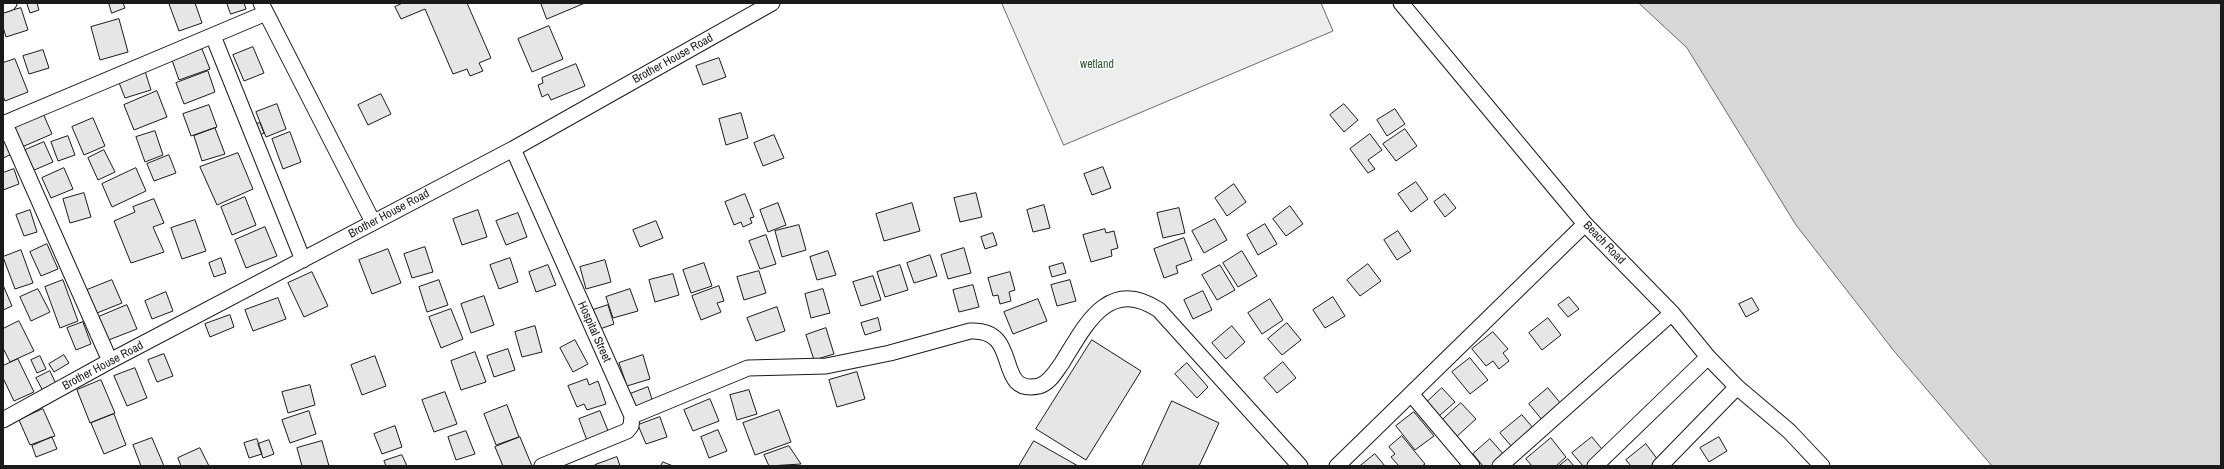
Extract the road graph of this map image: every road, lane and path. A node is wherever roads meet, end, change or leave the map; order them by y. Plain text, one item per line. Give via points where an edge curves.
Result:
1 (9, 3) edge
2 (772, 3) edge
3 (1401, 3) edge
4 (3, 5) edge
5 (263, 8) edge
6 (213, 36) junction
7 (4, 124) edge
8 (512, 149) junction
9 (373, 222) junction
10 (1585, 224) junction
11 (303, 260) junction
12 (1672, 313) junction
13 (1708, 357) junction
14 (110, 361) junction
15 (1736, 387) junction
16 (1412, 395) junction
17 (632, 416) junction
18 (3, 420) edge
19 (542, 466) edge
20 (1300, 466) edge
21 (1337, 466) edge
22 (1472, 466) edge
23 (1500, 466) edge
24 (1595, 466) edge
25 (1660, 466) edge
26 (1822, 466) edge

1 - 4 street
2 - 8 street, Brother House Road
3 - 10 street, Beach Road
5 - 6 street
5 - 9 street
6 - 7 street
6 - 11 street
7 - 14 street
8 - 9 street, Brother House Road
8 - 17 street, Hospital Street
9 - 11 street, Brother House Road
10 - 12 street, Beach Road
10 - 16 street
11 - 14 street, Brother House Road
12 - 13 street, Beach Road
12 - 23 street
13 - 15 street, Beach Road
13 - 24 street
14 - 18 street, Brother House Road
15 - 25 street
15 - 26 street, Beach Road via 1790,431
16 - 21 street
16 - 22 street
17 - 19 street via 632,426 627,431
17 - 20 street via 748,368 826,366 980,330 991,334 1002,346 1011,374 1016,380 1027,386 1040,386 1056,373 1086,324 1099,309 1113,301 1130,298 1148,302 1159,310

